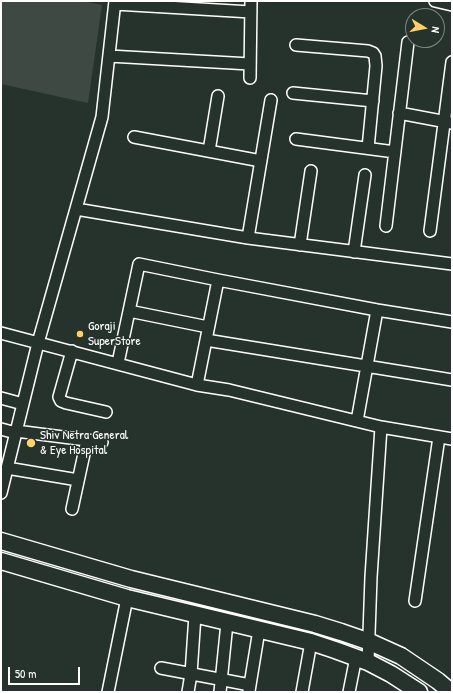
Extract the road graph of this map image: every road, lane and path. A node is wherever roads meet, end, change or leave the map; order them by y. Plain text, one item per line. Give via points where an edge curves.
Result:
1 (435, 1) edge
2 (115, 3) edge
3 (452, 5) edge
4 (251, 7) edge
5 (296, 45) dead end
6 (407, 48) edge
7 (109, 56) junction
8 (452, 62) edge
9 (250, 64) junction
10 (250, 78) dead end
11 (293, 93) dead end
12 (218, 96) dead end
13 (271, 100) dead end
14 (373, 101) junction
15 (400, 113) junction
16 (448, 122) edge
17 (134, 137) dead end
18 (296, 139) dead end
19 (368, 148) junction
20 (209, 151) junction
21 (395, 152) junction
22 (261, 161) junction
23 (311, 171) dead end
24 (365, 175) dead end
25 (76, 209) junction
26 (386, 226) dead end
27 (430, 231) dead end
28 (248, 238) junction
29 (300, 245) junction
30 (354, 252) junction
31 (452, 264) edge
32 (218, 280) junction
33 (377, 310) junction
34 (129, 311) junction
35 (452, 322) edge
36 (208, 327) junction
37 (1, 333) edge
38 (206, 340) junction
39 (38, 343) junction
40 (72, 351) junction
41 (118, 363) junction
42 (367, 366) junction
43 (452, 380) edge
44 (197, 384) junction
45 (1, 398) edge
46 (23, 404) junction
47 (106, 412) dead end
48 (358, 421) junction
49 (381, 427) junction
50 (1, 429) edge
51 (16, 432) junction
52 (439, 437) junction
53 (452, 439) edge
54 (87, 440) junction
55 (102, 442) dead end
56 (7, 468) junction
57 (78, 480) junction
58 (1, 493) edge
59 (72, 509) dead end
60 (1, 541) edge
61 (1, 561) edge
62 (127, 598) junction
63 (415, 600) dead end
64 (195, 615) junction
65 (227, 623) junction
66 (259, 630) junction
67 (311, 642) junction
68 (370, 642) junction
69 (362, 660) junction
70 (161, 668) dead end
71 (191, 674) junction
72 (222, 679) junction
73 (250, 688) edge
74 (411, 690) edge
75 (108, 692) edge
76 (188, 692) edge
77 (220, 692) edge
78 (302, 692) edge
79 (349, 692) edge
80 (451, 692) edge

1 - 3 street
2 - 4 street
2 - 7 street
4 - 9 street
5 - 14 street via 373,53 376,61
6 - 15 street
7 - 9 street
7 - 25 street via 102,117
8 - 16 street
9 - 10 street
11 - 14 street
12 - 20 street
13 - 22 street
14 - 19 street
15 - 16 street
15 - 21 street
16 - 27 street
17 - 20 street
18 - 19 street
19 - 21 street
20 - 22 street
21 - 26 street
22 - 28 street
23 - 29 street
24 - 30 street
25 - 28 street
25 - 39 street
28 - 29 street
29 - 30 street
30 - 31 street
32 - 33 street
32 - 34 street via 139,264
32 - 36 street
33 - 35 street
33 - 42 street
34 - 36 street
34 - 41 street
36 - 38 street
37 - 39 street
38 - 42 street
38 - 44 street
39 - 40 street
39 - 46 street
40 - 41 street
40 - 47 street via 59,397 61,401
41 - 44 street
42 - 43 street
42 - 48 street
44 - 48 street
45 - 46 street
46 - 51 street
48 - 49 street
49 - 52 street
49 - 68 street via 371,577
50 - 51 street
51 - 54 street
51 - 56 street
52 - 53 street
52 - 63 street
54 - 55 street
54 - 57 street
56 - 57 street
56 - 58 street
57 - 59 street
60 - 68 main road via 131,579 315,624
61 - 62 main road
62 - 64 main road
62 - 75 street
64 - 65 main road
64 - 71 street
65 - 66 main road
65 - 72 street
66 - 67 main road
66 - 73 street
67 - 69 main road
67 - 78 street
68 - 69 street
68 - 80 main road via 414,664
69 - 74 main road
69 - 79 street
70 - 71 street
71 - 72 street
71 - 76 street
72 - 73 street
72 - 77 street

